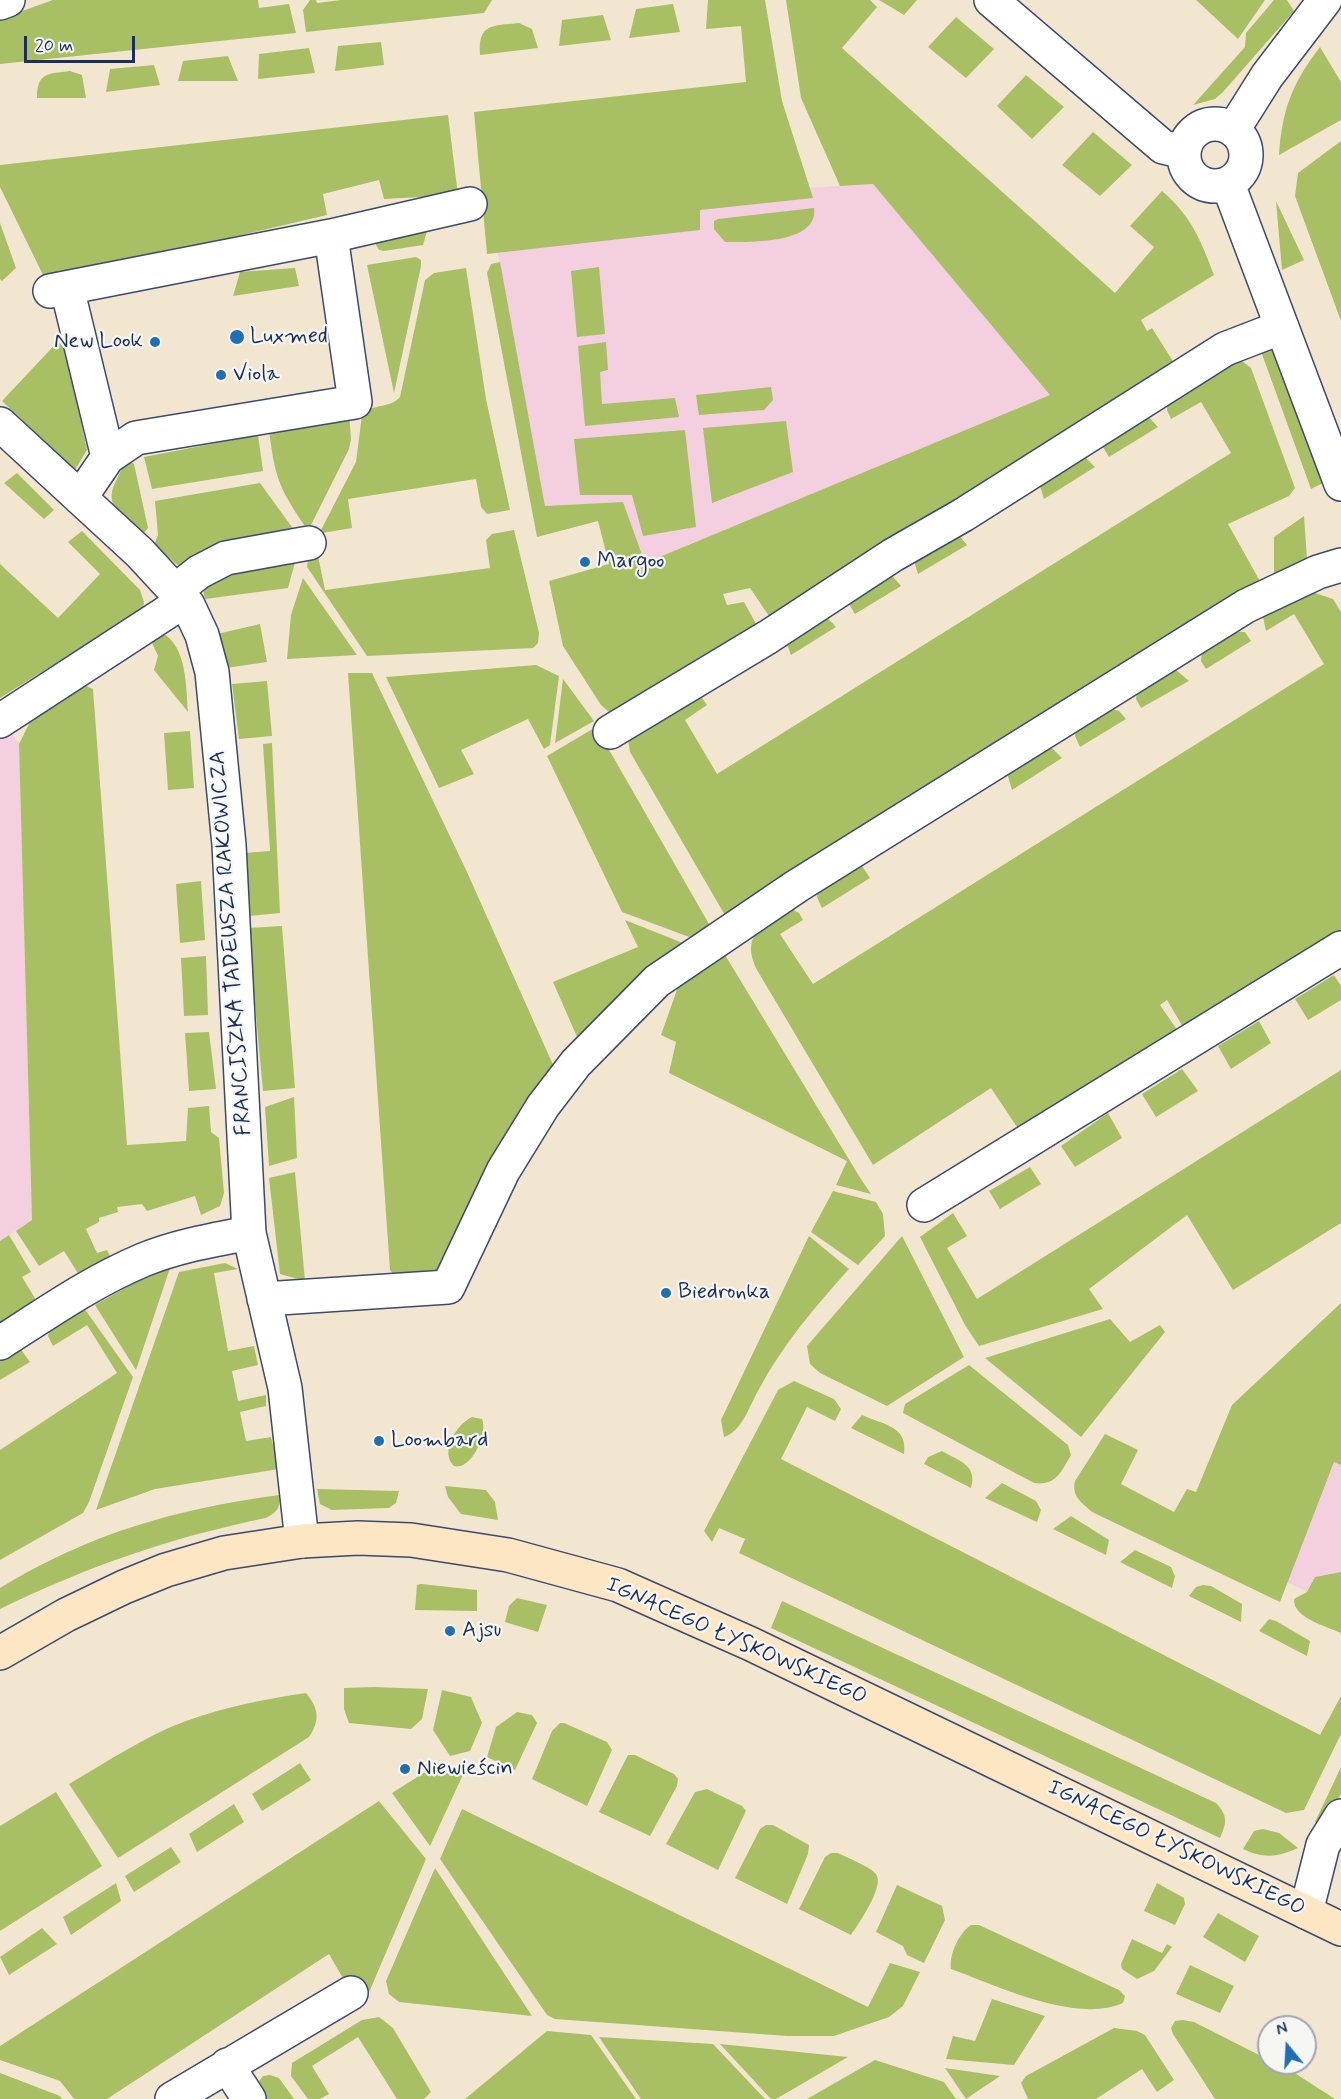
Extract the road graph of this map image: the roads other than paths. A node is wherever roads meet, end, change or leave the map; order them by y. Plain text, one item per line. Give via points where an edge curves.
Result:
1 (8, 0) edge
2 (991, 0) edge
3 (1325, 0) edge
4 (0, 3) edge
5 (1233, 130) junction
6 (1184, 152) junction
7 (1228, 184) junction
8 (470, 204) dead end
9 (331, 236) junction
10 (1282, 327) junction
11 (0, 424) edge
12 (108, 457) junction
13 (1341, 484) edge
14 (80, 498) junction
15 (309, 543) dead end
16 (1341, 565) edge
17 (180, 596) junction
18 (0, 721) edge
19 (610, 732) dead end
20 (1341, 948) edge
21 (924, 1205) dead end
22 (249, 1233) junction
23 (264, 1299) junction
24 (0, 1342) edge
25 (302, 1541) junction
26 (0, 1653) edge
27 (1341, 1816) edge
28 (1341, 1875) edge
29 (1306, 1912) junction
30 (1341, 1929) edge
31 (351, 1993) dead end
32 (227, 2066) junction
33 (172, 2099) edge
34 (249, 2099) edge

1 - 4 street
2 - 6 street via 1163,147
3 - 5 street via 1267,76
5 - 6 street via 1220,124 1201,128 1187,142
5 - 7 street via 1243,141 1246,160 1237,178
6 - 7 street via 1185,162 1197,180 1206,185
7 - 10 street
8 - 9 street
9 - 12 street via 355,402 136,438
9 - 12 street via 58,290
10 - 13 street
10 - 19 street via 1225,349
11 - 14 street, FRANCISZKA TADEUSZA RAKOWICZA
12 - 14 street
14 - 17 street, FRANCISZKA TADEUSZA RAKOWICZA
15 - 17 street via 219,560 199,572
16 - 23 street via 1246,606 797,886 657,981 576,1063 543,1106 503,1171 448,1287
17 - 18 street
17 - 22 street, FRANCISZKA TADEUSZA RAKOWICZA via 202,634 212,672 234,924
20 - 21 street
22 - 23 street, FRANCISZKA TADEUSZA RAKOWICZA
22 - 24 street via 183,1246 143,1260 91,1284
23 - 25 street, FRANCISZKA TADEUSZA RAKOWICZA via 285,1388
25 - 26 street, IGNACEGO ŁYSKOWSKIEGO via 224,1553 166,1570 66,1615
25 - 29 street, IGNACEGO ŁYSKOWSKIEGO via 411,1540 508,1555 618,1585 751,1644
27 - 29 street via 1323,1845
28 - 29 street
29 - 30 street, IGNACEGO ŁYSKOWSKIEGO
31 - 32 street
32 - 33 street
32 - 34 street

